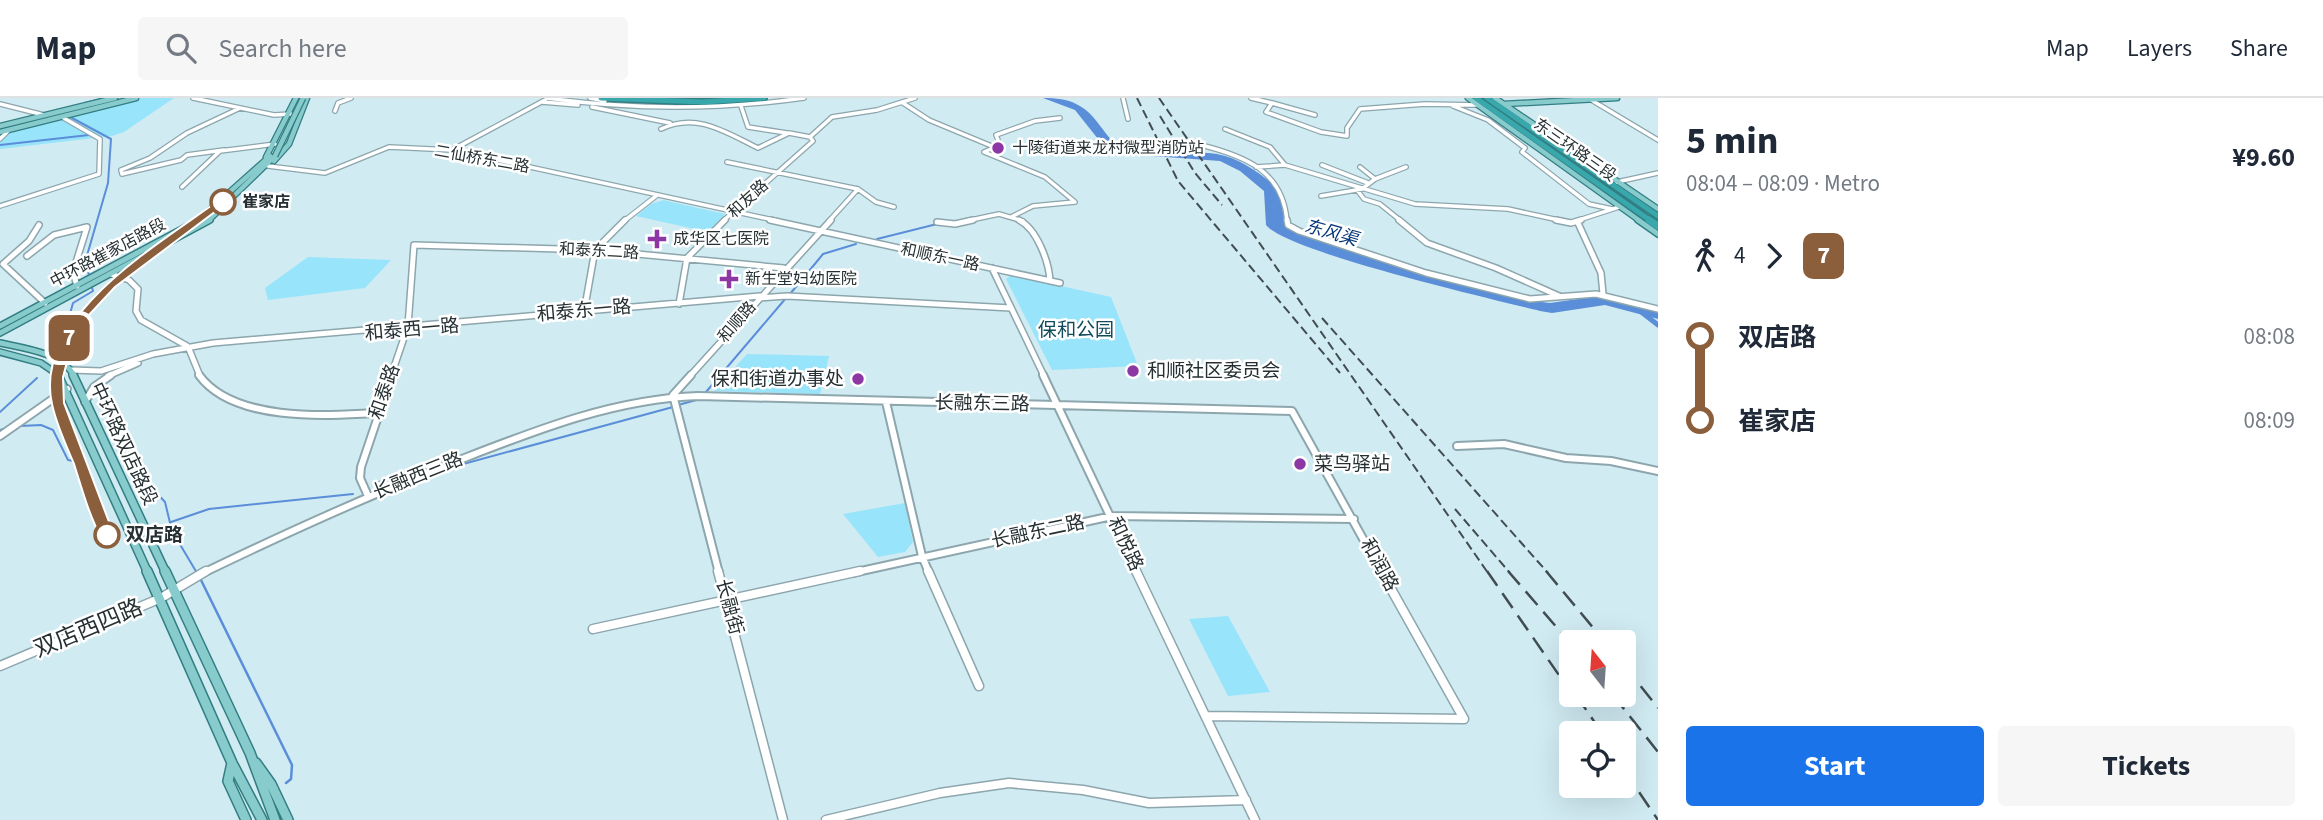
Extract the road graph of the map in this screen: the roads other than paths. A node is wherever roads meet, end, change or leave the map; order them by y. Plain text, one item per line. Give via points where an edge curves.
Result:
1 (115, 98) edge
2 (130, 98) edge
3 (193, 98) edge
4 (301, 98) edge
5 (351, 98) edge
6 (548, 98) edge
7 (590, 98) edge
8 (601, 98) edge
9 (638, 98) edge
10 (718, 98) edge
11 (764, 98) edge
12 (796, 98) edge
13 (804, 98) edge
14 (915, 98) edge
15 (1123, 98) edge
16 (1251, 98) edge
17 (1468, 98) edge
18 (1487, 98) edge
19 (1494, 98) edge
20 (1581, 98) edge
21 (1617, 98) edge
22 (1591, 99) edge
23 (542, 102) junction
24 (1477, 102) edge
25 (903, 103) junction
26 (1272, 103) junction
27 (1503, 103) junction
28 (0, 104) edge
29 (1452, 104) junction
30 (757, 105) junction
31 (741, 106) junction
32 (642, 107) junction
33 (240, 108) junction
34 (335, 110) dead end
35 (1304, 112) junction
36 (301, 113) junction
37 (289, 114) junction
38 (44, 115) junction
39 (1315, 115) dead end
40 (62, 117) junction
41 (1060, 118) dead end
42 (1128, 119) dead end
43 (670, 123) junction
44 (1298, 123) junction
45 (0, 129) edge
46 (661, 129) dead end
47 (1224, 129) dead end
48 (9, 130) junction
49 (1522, 131) junction
50 (789, 133) junction
51 (810, 137) junction
52 (0, 139) edge
53 (1658, 139) edge
54 (275, 144) junction
55 (1201, 145) dead end
56 (994, 147) junction
57 (224, 150) junction
58 (452, 150) junction
59 (273, 156) junction
60 (1550, 158) junction
61 (727, 162) dead end
62 (1285, 165) junction
63 (1322, 165) dead end
64 (268, 166) junction
65 (1256, 167) junction
66 (1360, 167) dead end
67 (1406, 167) dead end
68 (257, 169) junction
69 (778, 172) junction
70 (1658, 173) edge
71 (1375, 179) junction
72 (1617, 182) junction
73 (1368, 183) junction
74 (182, 187) dead end
75 (858, 189) junction
76 (1359, 189) junction
77 (656, 196) junction
78 (1321, 196) dead end
79 (0, 206) edge
80 (894, 207) dead end
81 (1616, 208) junction
82 (1658, 209) edge
83 (733, 212) junction
84 (1658, 216) edge
85 (1011, 217) junction
86 (937, 222) dead end
87 (1578, 223) junction
88 (39, 225) dead end
89 (1658, 226) edge
90 (820, 231) junction
91 (1658, 234) edge
92 (414, 245) joint
93 (596, 250) junction
94 (27, 256) dead end
95 (687, 258) junction
96 (784, 268) junction
97 (992, 268) junction
98 (111, 274) junction
99 (100, 277) junction
100 (1050, 281) junction
101 (1060, 283) dead end
102 (80, 287) junction
103 (1602, 294) junction
104 (1568, 297) junction
105 (758, 298) junction
106 (45, 303) junction
107 (679, 304) junction
108 (1011, 308) junction
109 (1658, 309) edge
110 (584, 313) junction
111 (17, 325) junction
112 (0, 326) edge
113 (407, 328) junction
114 (0, 333) edge
115 (1, 346) edge
116 (188, 348) junction
117 (71, 370) junction
118 (67, 389) junction
119 (85, 402) junction
120 (886, 402) junction
121 (675, 403) junction
122 (1059, 405) junction
123 (1292, 411) joint
124 (377, 413) junction
125 (1, 436) edge
126 (1457, 446) dead end
127 (1658, 471) edge
128 (368, 496) junction
129 (1112, 516) junction
130 (1353, 519) junction
131 (922, 556) junction
132 (175, 589) junction
133 (160, 598) junction
134 (727, 598) junction
135 (593, 629) dead end
136 (0, 666) edge
137 (979, 686) dead end
138 (1206, 716) junction
139 (250, 754) junction
140 (232, 763) junction
141 (1246, 800) junction
142 (261, 816) edge
143 (246, 820) edge
144 (275, 820) edge
145 (288, 820) edge
146 (783, 820) edge
147 (826, 820) edge
148 (1255, 820) edge

1 - 38 main road
2 - 40 main road
2 - 45 main road
3 - 33 street
4 - 36 main road, 中环路崔家店路段
4 - 37 main road, 中环路崔家店路段
4 - 59 main road, bridge via 282,147
5 - 34 street via 338,103
6 - 23 street
6 - 32 street
7 - 32 street
8 - 11 highway via 663,102
9 - 10 highway
12 - 30 street
13 - 30 street
14 - 25 street, 和友路
15 - 42 street
16 - 26 street
17 - 24 main road
18 - 84 highway, 东三环路三段
19 - 27 main road
20 - 27 main road
21 - 22 main road
22 - 27 main road
22 - 53 street
23 - 43 street via 582,105
23 - 58 street
24 - 29 street
24 - 49 highway, 东三环路三段
24 - 60 main road
25 - 51 street, 和友路 via 832,117
25 - 56 street via 929,120
26 - 35 street
26 - 44 street via 1266,112
27 - 72 main road
28 - 38 street
29 - 44 street via 1360,109 1347,136
29 - 81 street via 1488,120 1585,201
30 - 31 street
31 - 32 street
31 - 50 street via 748,127
33 - 37 street
33 - 57 street via 121,170 122,174 187,155
35 - 39 street
35 - 44 street
36 - 37 street
36 - 64 main road, 中环路崔家店路段 via 289,144
37 - 54 main road, 中环路崔家店路段
38 - 45 main road
40 - 48 main road
40 - 79 street via 101,142 98,176
41 - 56 street via 1022,123 996,135 1000,145
43 - 46 street
43 - 50 street via 683,119 707,123 758,148
45 - 48 main road
47 - 62 street via 1270,146
48 - 52 street
49 - 60 highway
49 - 89 highway, 东三环路三段
50 - 51 street
51 - 69 street, 和友路 via 813,141
54 - 57 street
54 - 68 main road, 中环路崔家店路段
55 - 65 street
56 - 85 street via 984,152 1009,166 1044,175 1075,202 1048,203
57 - 74 street
58 - 64 street, 二仙桥东二路 via 389,148 326,173
58 - 77 street, 二仙桥东二路
59 - 64 main road, 中环路崔家店路段
59 - 68 main road, 中环路崔家店路段
60 - 81 main road
61 - 69 street
62 - 65 street
62 - 76 street
63 - 73 street
64 - 98 main road, 中环路崔家店路段 via 207,222
65 - 104 street via 1281,189 1288,225 1294,229 1426,273 1530,299
66 - 71 street
67 - 71 street
68 - 99 main road, 中环路崔家店路段 via 199,220
69 - 75 street
69 - 83 street, 和友路
70 - 72 street
71 - 73 street
72 - 82 main road
73 - 76 street
75 - 80 street via 876,202
75 - 90 street, 和顺路
76 - 78 street
76 - 87 street via 1424,205 1508,209
76 - 104 street via 1364,199 1380,204 1427,243 1552,295
77 - 83 street, 二仙桥东二路
77 - 93 street
81 - 87 street
81 - 91 main road
83 - 90 street, 和顺东一路
83 - 95 street, 和友路
85 - 86 street via 995,215 951,227
85 - 100 street via 1028,224 1049,267
87 - 103 street via 1601,272
88 - 106 street via 29,242 4,264
90 - 96 street, 和顺路
90 - 97 street, 和顺东一路
92 - 93 street, 和泰东二路
92 - 113 street, 和泰路
93 - 95 street, 和泰东二路
93 - 110 street
94 - 102 street via 34,246 76,227 87,227 73,272
95 - 96 street, 和泰东二路
95 - 107 street
96 - 105 street, 和顺路
97 - 100 street, 和顺东一路
97 - 108 street, 和悦路
98 - 99 main road, 中环路崔家店路段
98 - 116 street via 138,289 136,311 141,320
99 - 102 main road, 中环路崔家店路段
100 - 101 street, 和顺东一路
102 - 106 main road, 中环路崔家店路段
102 - 111 main road, 中环路崔家店路段
103 - 104 street
103 - 109 street
105 - 107 street, 和泰西一路
105 - 108 street, 和泰西一路
105 - 121 street, 和顺路
106 - 112 main road, 中环路崔家店路段
107 - 110 street, 和泰西一路
108 - 122 street, 和悦路
110 - 113 street, 和泰西一路
111 - 114 main road, 中环路崔家店路段
111 - 115 main road
113 - 116 street, 和泰西一路
113 - 124 street, 和泰路
115 - 117 main road, 中环路双店路段 via 40,353
115 - 118 main road, 中环路双店路段 via 52,367
116 - 117 street, 和泰西一路 via 101,371
116 - 119 street, 和泰西一路 via 114,372
116 - 124 street via 205,382 253,409 277,416
117 - 119 main road, 中环路双店路段
118 - 125 street
118 - 133 main road, 中环路双店路段
119 - 132 main road, 中环路双店路段
120 - 121 street, 长融东三路 via 698,396
120 - 122 street, 长融东三路
120 - 131 street
121 - 128 street, 长融西三路 via 570,420
121 - 134 street, 长融街
122 - 123 street, 长融东三路
122 - 129 street, 和悦路
123 - 130 street, 和润路
124 - 128 street, 和泰路 via 361,467 360,478
126 - 127 street via 1504,444
128 - 132 street, 长融西三路
129 - 130 street, 长融东二路
129 - 131 street, 长融东二路
129 - 138 street, 和悦路
130 - 138 street, 和润路 via 1464,719
131 - 134 street, 长融东二路
131 - 137 street
132 - 133 street, 双店西四路
132 - 139 main road, 中环路双店路段
133 - 136 street, 双店西四路
133 - 140 main road, 中环路双店路段
134 - 135 street, 长融东二路
134 - 146 street, 长融街
138 - 141 street, 和悦路
139 - 144 main road
139 - 145 main road
140 - 142 main road
140 - 143 main road via 228,780
141 - 147 street via 1149,803 1083,790 1009,783 940,793
141 - 148 street, 和悦路

